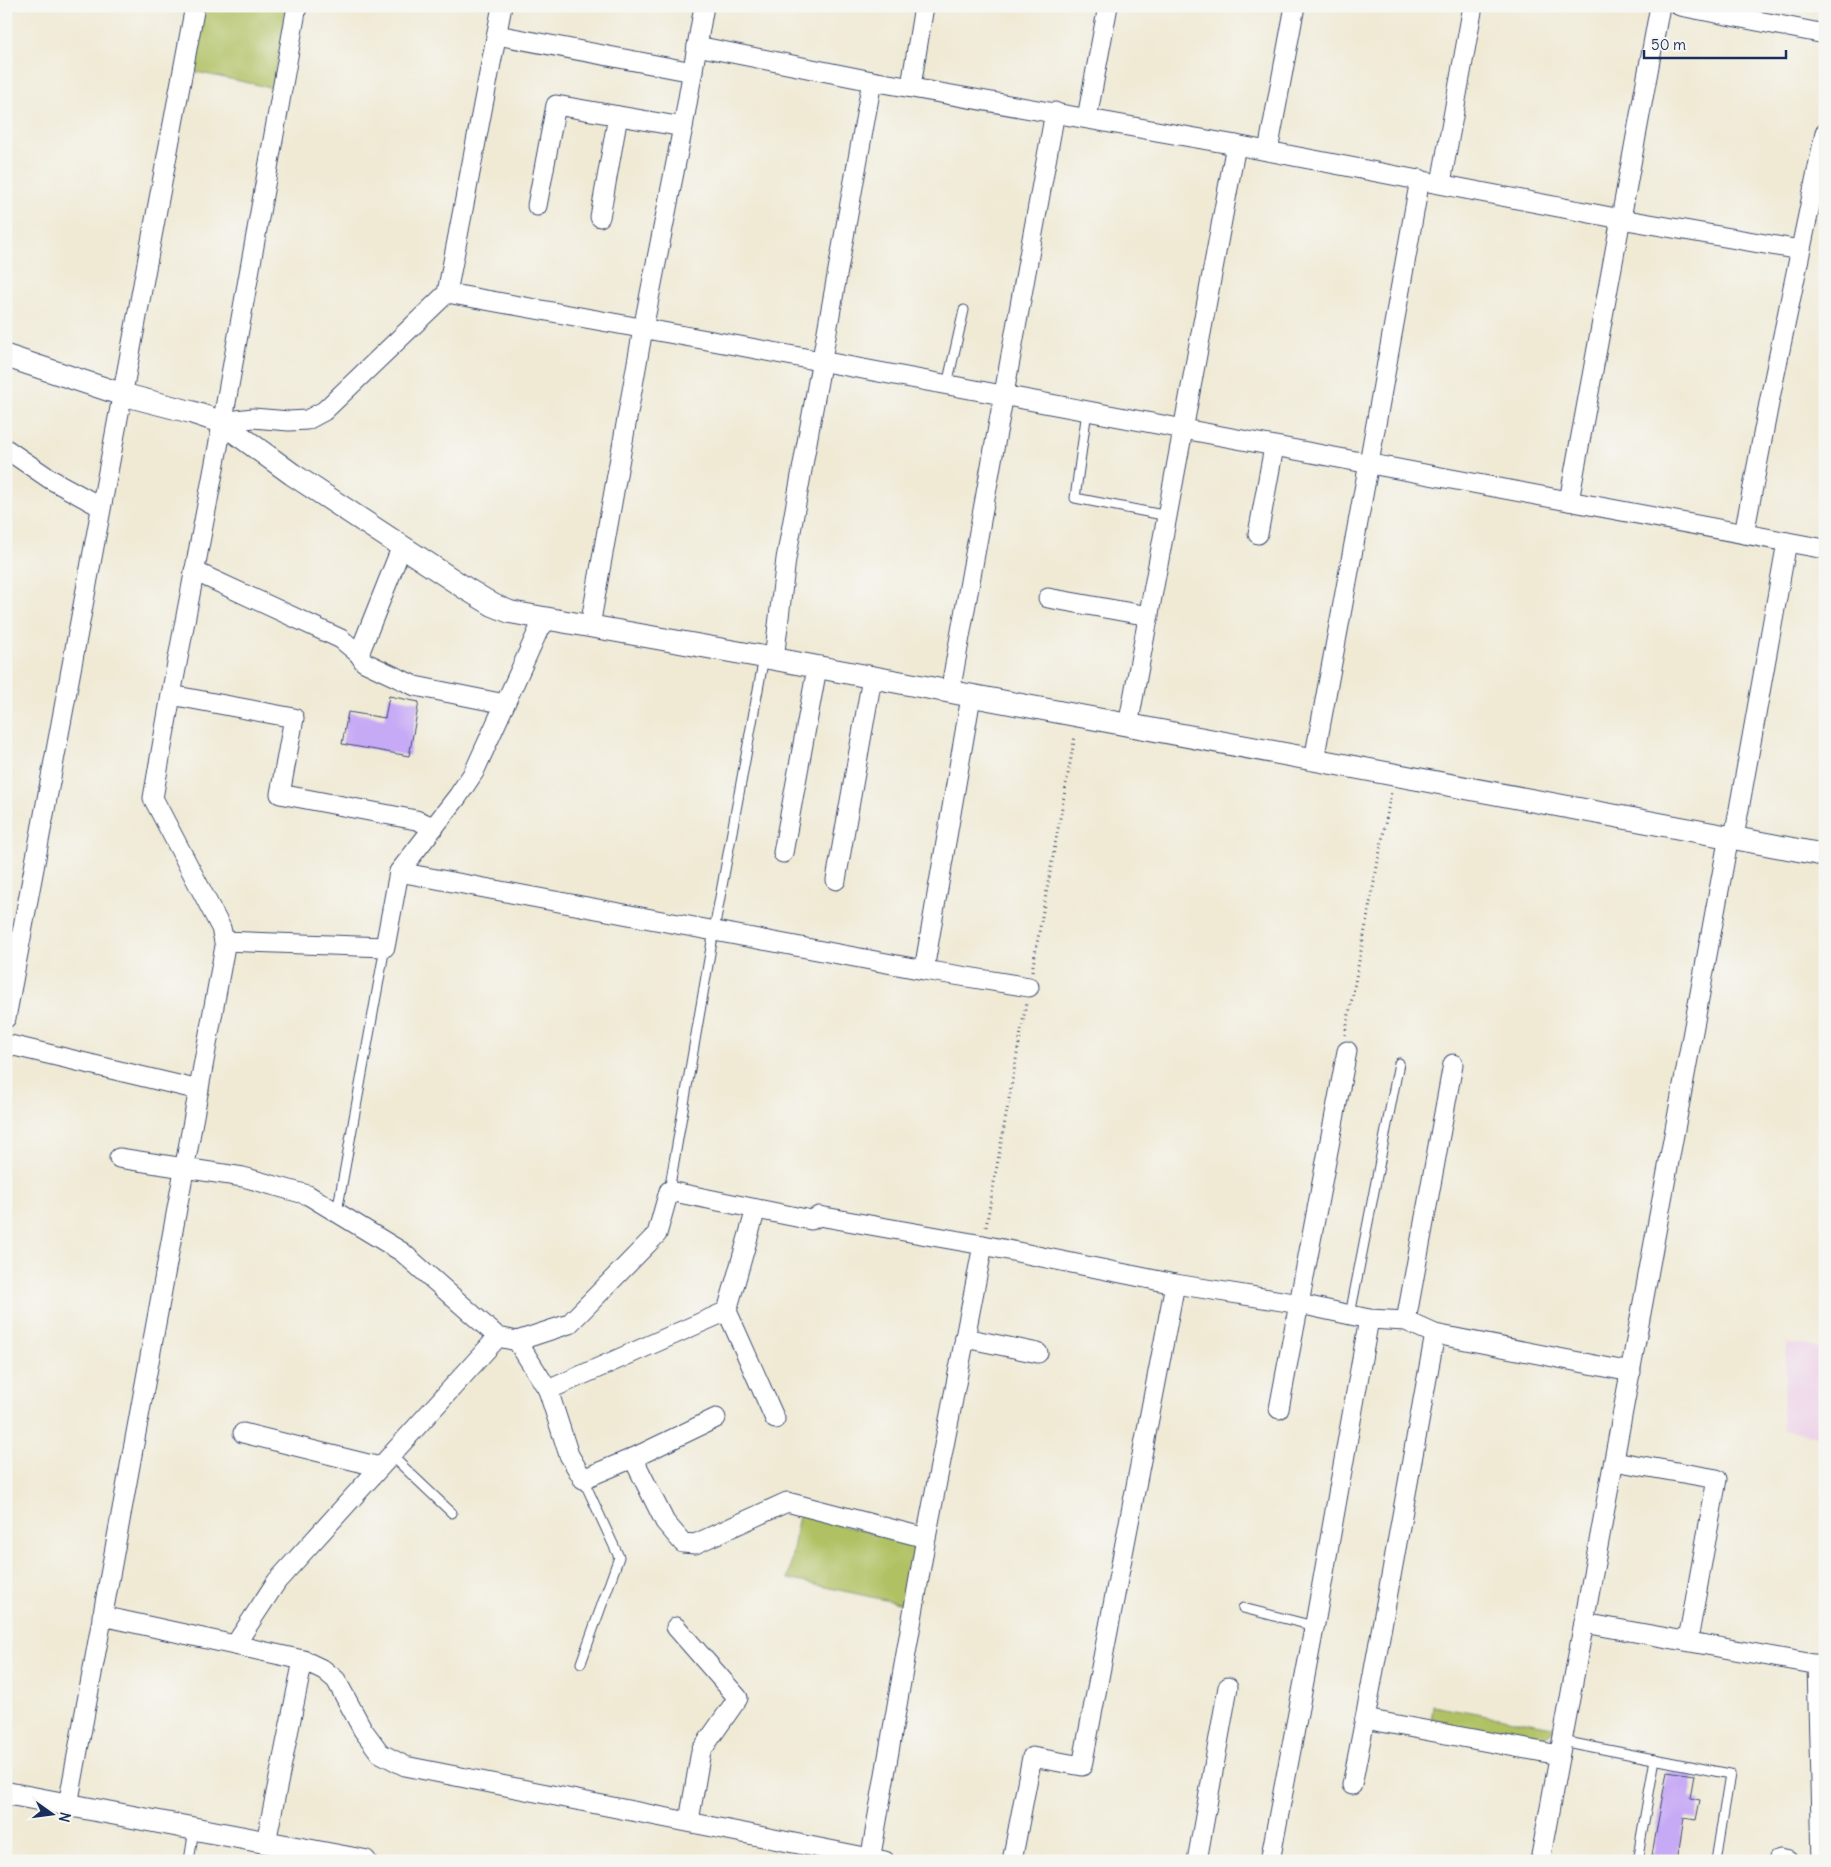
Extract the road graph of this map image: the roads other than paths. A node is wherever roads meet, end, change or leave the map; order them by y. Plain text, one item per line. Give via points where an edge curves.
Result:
1 (195, 6) edge
2 (297, 6) edge
3 (502, 6) edge
4 (704, 6) edge
5 (924, 6) edge
6 (1108, 6) edge
7 (1295, 6) edge
8 (1473, 6) edge
9 (1660, 6) edge
10 (1680, 6) edge
11 (1825, 34) edge
12 (497, 35) junction
13 (697, 46) junction
14 (693, 72) junction
15 (872, 80) junction
16 (911, 86) junction
17 (1055, 112) junction
18 (618, 116) junction
19 (1087, 118) junction
20 (683, 127) junction
21 (1825, 133) edge
22 (1236, 145) junction
23 (1268, 151) junction
24 (1420, 179) junction
25 (1441, 183) junction
26 (537, 206) dead end
27 (600, 216) dead end
28 (1621, 218) junction
29 (1800, 250) junction
30 (448, 293) junction
31 (964, 310) dead end
32 (643, 329) junction
33 (6, 356) edge
34 (822, 362) junction
35 (947, 385) junction
36 (121, 394) junction
37 (1004, 396) junction
38 (1087, 411) junction
39 (221, 422) junction
40 (1184, 429) junction
41 (1274, 447) junction
42 (6, 449) edge
43 (1369, 463) junction
44 (1569, 501) junction
45 (101, 507) junction
46 (1168, 516) junction
47 (1258, 534) dead end
48 (1744, 534) junction
49 (1787, 542) junction
50 (402, 546) junction
51 (1825, 550) edge
52 (194, 571) junction
53 (1048, 598) dead end
54 (1149, 616) junction
55 (549, 619) junction
56 (590, 626) junction
57 (359, 654) junction
58 (769, 658) junction
59 (817, 668) junction
60 (872, 678) junction
61 (171, 695) junction
62 (960, 695) junction
63 (505, 704) junction
64 (1128, 726) junction
65 (1314, 760) junction
66 (434, 827) junction
67 (1731, 836) junction
68 (783, 853) dead end
69 (1825, 855) edge
70 (399, 872) junction
71 (836, 880) dead end
72 (714, 930) junction
73 (224, 942) junction
74 (385, 947) junction
75 (924, 970) junction
76 (1030, 987) dead end
77 (6, 1018) edge
78 (6, 1044) edge
79 (1347, 1051) road end
80 (1399, 1063) dead end
81 (1453, 1064) dead end
82 (199, 1090) junction
83 (119, 1158) dead end
84 (184, 1169) junction
85 (669, 1191) junction
86 (756, 1209) junction
87 (337, 1212) junction
88 (983, 1245) junction
89 (1175, 1284) junction
90 (1300, 1304) junction
91 (727, 1311) junction
92 (1350, 1315) junction
93 (1370, 1319) junction
94 (1406, 1321) junction
95 (1435, 1334) junction
96 (498, 1337) junction
97 (965, 1338) junction
98 (517, 1341) junction
99 (1038, 1354) dead end
100 (1631, 1372) junction
101 (548, 1390) junction
102 (1279, 1409) dead end
103 (716, 1418) dead end
104 (776, 1419) dead end
105 (243, 1433) dead end
106 (633, 1458) junction
107 (386, 1461) junction
108 (1614, 1461) junction
109 (583, 1479) junction
110 (452, 1513) dead end
111 (926, 1538) junction
112 (1243, 1608) dead end
113 (102, 1616) junction
114 (1584, 1623) junction
115 (1314, 1626) junction
116 (676, 1627) dead end
117 (1688, 1640) junction
118 (235, 1645) junction
119 (303, 1660) junction
120 (582, 1664) dead end
121 (1821, 1665) edge
122 (1228, 1687) dead end
123 (1365, 1719) junction
124 (1561, 1748) junction
125 (1655, 1759) junction
126 (1352, 1785) dead end
127 (6, 1793) edge
128 (68, 1805) junction
129 (689, 1821) junction
130 (194, 1828) junction
131 (266, 1842) junction
132 (875, 1860) edge
133 (189, 1861) edge
134 (365, 1861) edge
135 (1012, 1861) edge
136 (1197, 1861) edge
137 (1270, 1861) edge
138 (1540, 1861) edge
139 (1637, 1861) edge
140 (1716, 1861) edge
141 (1822, 1861) edge

1 - 36 street
2 - 39 street
3 - 12 street
4 - 13 street
5 - 16 street
6 - 19 street
7 - 23 street
8 - 25 street
9 - 28 street
10 - 11 street
12 - 14 street
12 - 30 street
13 - 14 street
13 - 15 street
14 - 20 street
15 - 16 street
15 - 34 street
16 - 17 street
17 - 19 street
17 - 37 street
18 - 20 street
18 - 26 street via 556,105
18 - 27 street
19 - 22 street
20 - 32 street
21 - 29 street
22 - 23 street
22 - 40 street
23 - 24 street
24 - 25 street
24 - 43 street
25 - 28 street
28 - 29 street
28 - 44 street
29 - 48 street
30 - 32 street
30 - 39 street via 324,411 307,420 253,418
31 - 35 lane
32 - 34 street
32 - 56 street
33 - 36 street
34 - 35 street
34 - 58 street
35 - 37 street
36 - 39 street
36 - 45 street
37 - 38 street
37 - 62 street
38 - 40 street
38 - 46 lane via 1075,498
39 - 50 street via 292,474
39 - 52 street
40 - 41 street
40 - 46 street
41 - 43 street
41 - 47 street
42 - 45 street via 50,479
43 - 44 street
43 - 65 street
44 - 48 street
45 - 77 street
46 - 54 street
48 - 49 street
49 - 51 street
49 - 67 street
50 - 55 street via 493,605 510,612
50 - 57 street
52 - 57 street via 341,639
52 - 61 street
53 - 54 street
54 - 64 street
55 - 56 street
55 - 63 street via 539,629
56 - 58 street
57 - 63 street via 364,662 415,686
58 - 59 street
58 - 72 lane
59 - 60 street
59 - 68 street
60 - 62 street
60 - 71 street
61 - 66 street via 294,718 280,794 416,820
61 - 73 street via 153,798 221,928
62 - 64 street
62 - 75 street
63 - 66 street via 474,772
64 - 65 street
65 - 67 street
66 - 70 street
67 - 69 street
67 - 100 street
70 - 72 street
70 - 74 street
72 - 75 street
72 - 85 lane
73 - 74 street
73 - 82 street
74 - 87 lane
75 - 76 street
78 - 82 street
79 - 90 street
80 - 92 lane
81 - 94 street
82 - 84 street
83 - 84 street
84 - 87 street via 270,1184 308,1195
84 - 113 street
85 - 86 street
85 - 98 street via 657,1234 569,1324
86 - 88 street via 811,1220 819,1216
86 - 91 street
87 - 96 street via 402,1252
88 - 89 street
88 - 97 street
89 - 90 street
89 - 135 street via 1082,1766 1032,1757
90 - 92 street
90 - 102 street
91 - 101 street
91 - 104 street
92 - 93 street
93 - 94 street
93 - 115 street
94 - 95 street
95 - 100 street
95 - 123 street
96 - 98 street
96 - 107 street
97 - 99 street
97 - 111 street
98 - 101 street
100 - 108 street
101 - 109 street via 569,1455
103 - 106 street
105 - 107 street
106 - 109 street
106 - 111 street via 664,1522 683,1544 695,1544 787,1502
107 - 110 lane
107 - 118 street via 277,1581
108 - 114 street
108 - 117 street via 1717,1479
109 - 120 lane via 619,1556
111 - 132 street
112 - 115 lane
113 - 118 street
113 - 128 street
114 - 117 street
114 - 124 street
115 - 137 street
116 - 129 street via 738,1698 701,1751
117 - 121 street
118 - 119 street
119 - 129 street via 336,1680 363,1730 380,1753 405,1766
119 - 131 street
121 - 141 street
122 - 136 street
123 - 124 street
123 - 126 street
124 - 125 lane
124 - 138 street
125 - 139 lane
125 - 140 lane via 1730,1774
127 - 128 street
128 - 130 street
129 - 132 street
130 - 131 street
130 - 133 lane
131 - 134 street

